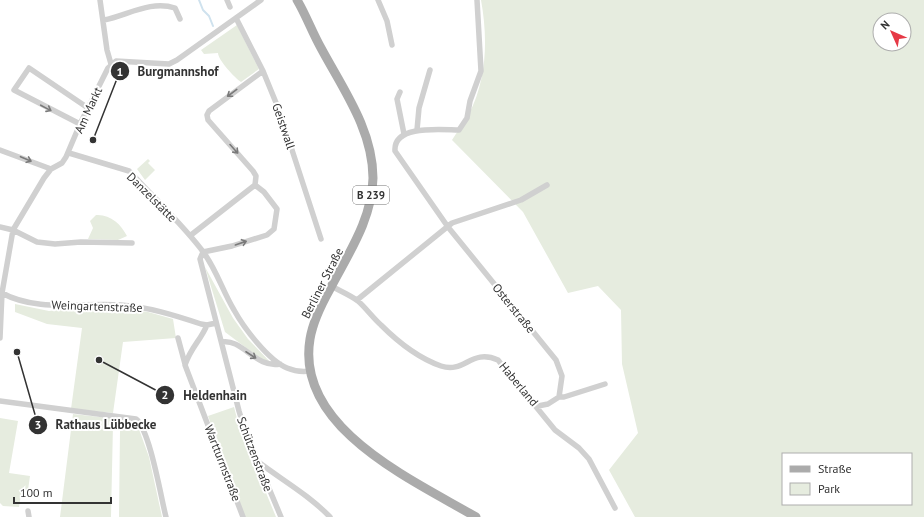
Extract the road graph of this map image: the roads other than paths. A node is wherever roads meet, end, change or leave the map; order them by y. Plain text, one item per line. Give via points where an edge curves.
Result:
1 (100, 0) edge
2 (227, 0) edge
3 (261, 0) edge
4 (290, 0) edge
5 (297, 0) edge
6 (378, 0) edge
7 (477, 0) edge
8 (230, 7) dead end
9 (236, 18) junction
10 (180, 19) dead end
11 (104, 20) junction
12 (306, 21) junction
13 (392, 44) dead end
14 (111, 64) junction
15 (263, 70) junction
16 (430, 70) dead end
17 (400, 92) dead end
18 (88, 108) junction
19 (80, 124) junction
20 (417, 130) junction
21 (404, 134) junction
22 (0, 150) edge
23 (69, 153) junction
24 (51, 170) junction
25 (256, 185) junction
26 (547, 185) dead end
27 (0, 227) edge
28 (448, 227) junction
29 (13, 230) junction
30 (191, 235) junction
31 (321, 239) dead end
32 (132, 243) dead end
33 (203, 252) junction
34 (331, 286) junction
35 (1, 292) edge
36 (357, 300) junction
37 (216, 323) junction
38 (207, 326) junction
39 (0, 338) edge
40 (178, 338) dead end
41 (222, 342) junction
42 (280, 364) junction
43 (186, 365) junction
44 (310, 371) junction
45 (605, 384) dead end
46 (559, 397) junction
47 (0, 401) edge
48 (538, 406) junction
49 (257, 461) junction
50 (615, 508) dead end
51 (166, 517) edge
52 (243, 517) edge
53 (281, 517) edge
54 (330, 517) edge
55 (476, 517) edge

1 - 11 street
2 - 8 street
3 - 9 street
4 - 12 main road, Berliner Straße / B 239
5 - 12 main road, Berliner Straße / B 239
6 - 13 street via 387,21
7 - 20 street via 481,71 467,118 459,130
9 - 14 street via 169,64 116,61
9 - 15 street, Geistwall
10 - 11 street via 175,8 165,4
11 - 14 street
12 - 34 main road, Berliner Straße / B 239 via 355,110 367,138 372,163 373,179 368,209 356,242
14 - 18 street, Am Markt
15 -> 25 street via 207,115 208,120 253,171
15 - 31 street, Geistwall via 286,129
16 - 20 street via 419,108
17 - 21 street via 397,99
18 - 19 street, Am Markt
18 -> 19 street via 29,68 14,90
19 - 23 street, Am Markt
20 - 21 street
21 - 28 street, Osterstraße via 395,151
22 -> 24 street
23 - 24 street
23 - 30 street, Danzelstätte via 129,172
24 - 29 street
25 - 30 street
33 -> 25 street via 267,235 274,229 278,209
26 - 28 street via 521,200 452,223
27 - 29 street
28 - 36 street
28 - 46 street, Osterstraße via 556,360 562,376
29 - 32 street via 37,242 55,244
29 - 35 street
30 - 33 street, Danzelstätte
33 - 37 street, Schützenstraße via 200,259
33 - 42 street, Danzelstätte via 233,309 244,325
34 - 36 street, Haberland
34 - 44 main road, Berliner Straße / B 239 via 312,328
35 - 38 street, Weingartenstraße via 40,304 121,305 146,308
35 - 39 street
36 - 48 street, Haberland via 408,350 434,363 450,368 458,367 480,356 498,360
37 - 38 street
37 - 41 street, Schützenstraße
38 - 43 street via 192,347
40 - 43 street, Wartturmstraße
41 -> 42 street via 230,342 266,364
41 - 49 street, Schützenstraße via 239,411
42 - 44 street via 295,371
43 - 52 street, Wartturmstraße
44 - 55 main road, Berliner Straße / B 239 via 315,389 326,409 355,440 391,467
45 - 46 street
46 - 48 street via 548,404
47 - 51 street via 127,417 139,421 154,465
48 - 50 street, Haberland via 555,430 589,459
49 - 53 street, Schützenstraße
49 - 54 street via 316,502

